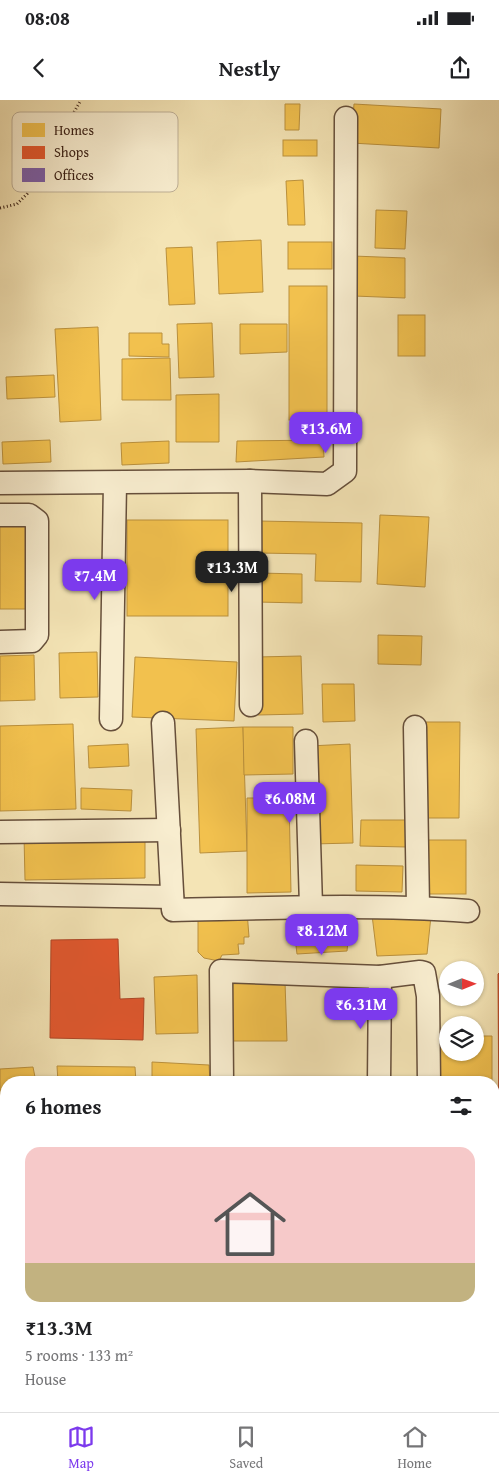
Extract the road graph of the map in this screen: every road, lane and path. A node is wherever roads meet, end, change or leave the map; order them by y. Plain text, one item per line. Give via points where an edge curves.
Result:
1 (81, 100) edge
2 (74, 112) edge
3 (346, 118) dead end
4 (28, 192) edge
5 (0, 208) edge
6 (250, 481) junction
7 (0, 483) edge
8 (115, 483) junction
9 (0, 515) edge
10 (0, 642) edge
11 (251, 705) dead end
12 (112, 720) dead end
13 (163, 723) dead end
14 (415, 727) dead end
15 (306, 741) dead end
16 (169, 830) junction
17 (0, 832) edge
18 (0, 894) edge
19 (172, 897) junction
20 (311, 906) junction
21 (418, 907) junction
22 (468, 911) dead end
23 (380, 977) junction
24 (222, 1076) edge
25 (379, 1076) edge
26 (429, 1076) edge

1 - 2 path
3 - 6 street via 345,471 327,484
4 - 5 path via 17,204
6 - 8 street
6 - 11 street
7 - 8 street
8 - 12 street
9 - 10 street via 29,515 37,521 37,568 36,638 32,641
13 - 16 street
14 - 21 street
15 - 20 street
16 - 17 street
16 - 19 street
18 - 19 street
19 - 20 street via 173,910
20 - 21 street
21 - 22 street
23 - 24 street via 220,971
23 - 25 street
23 - 26 street via 424,973 428,996

